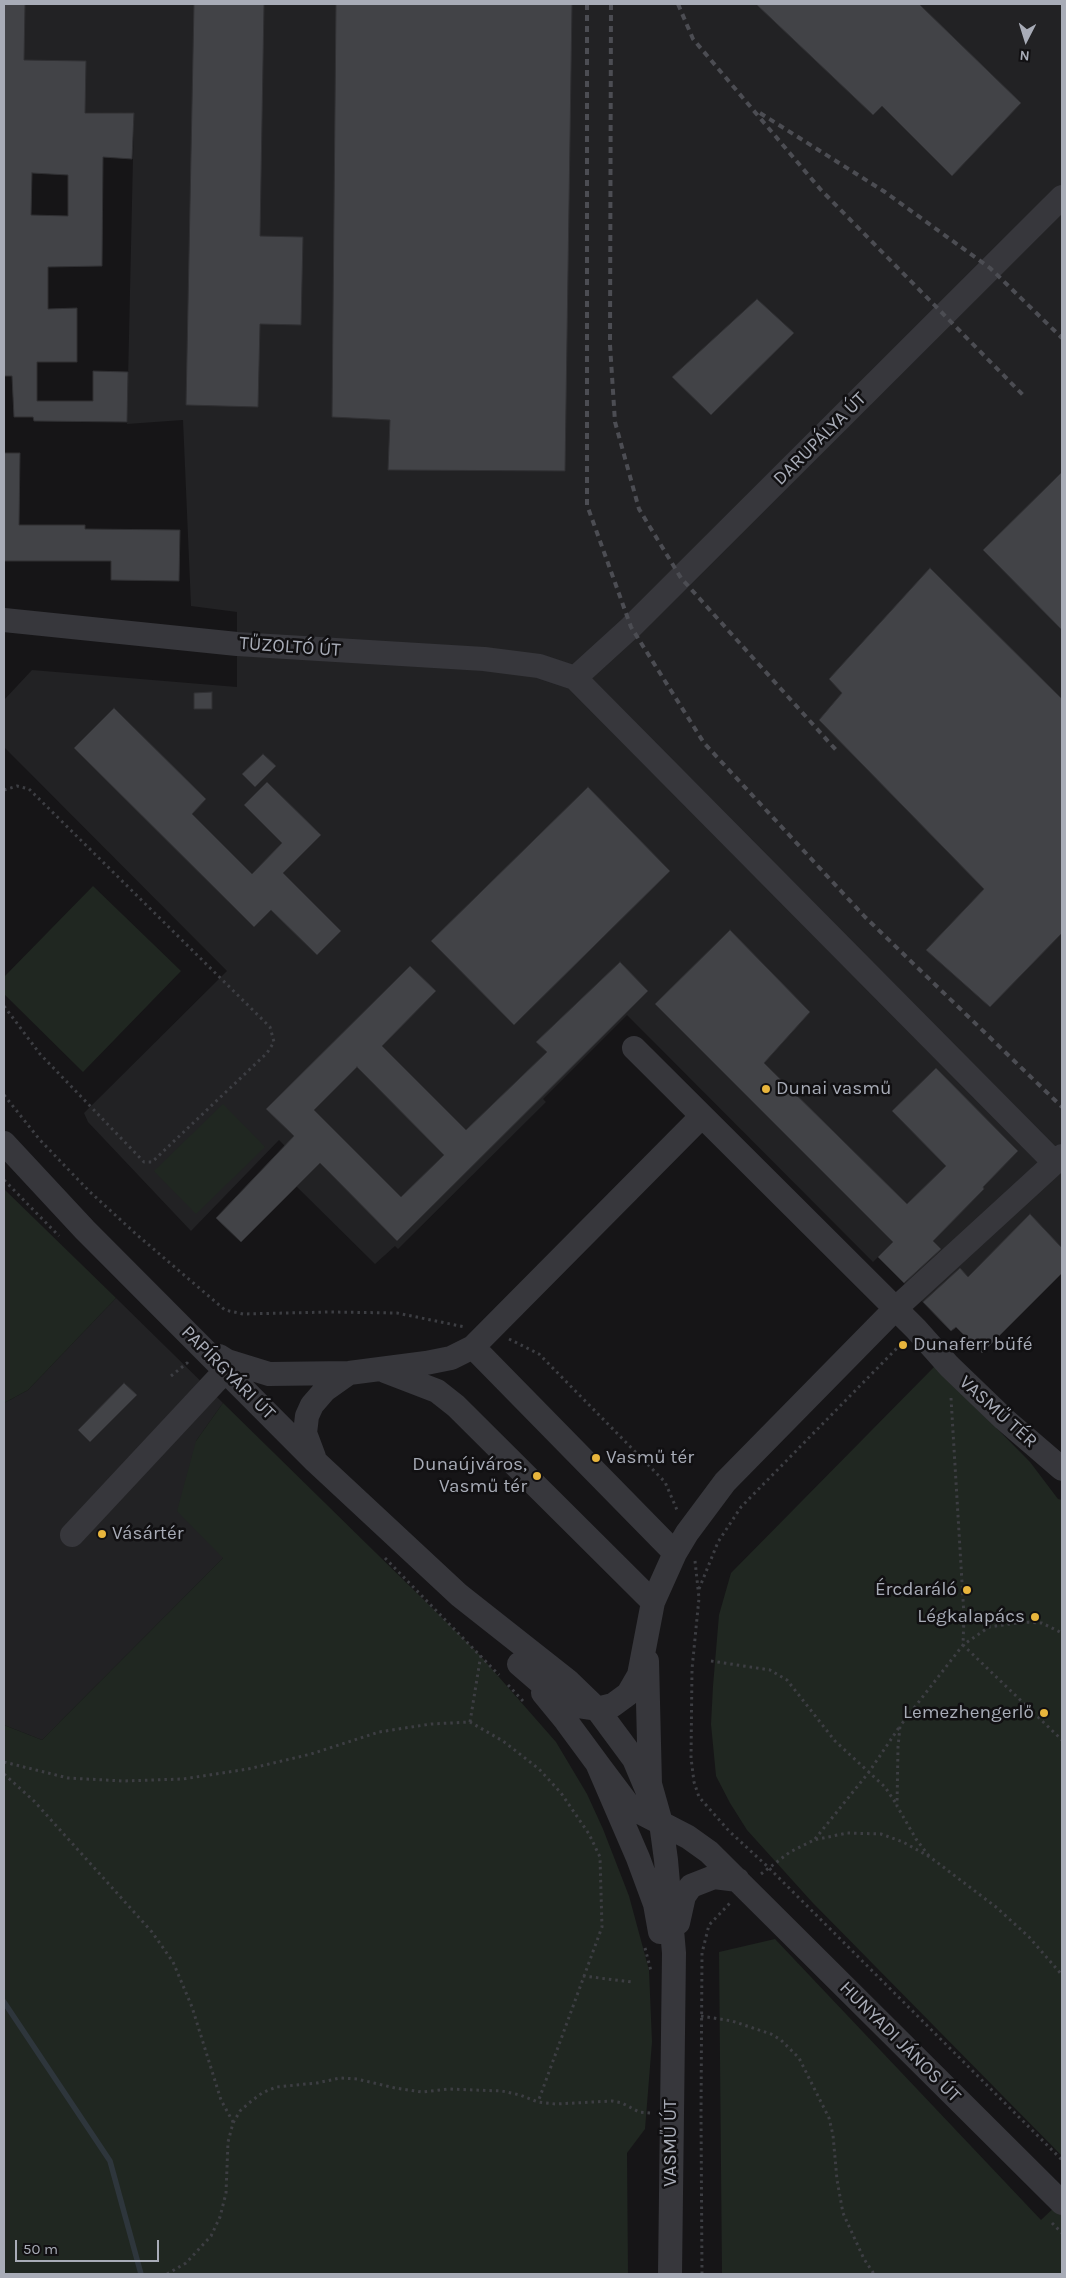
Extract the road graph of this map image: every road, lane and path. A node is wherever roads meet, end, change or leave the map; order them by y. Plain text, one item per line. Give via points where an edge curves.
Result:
1 (1061, 202) edge
2 (4, 620) edge
3 (575, 678) junction
4 (4, 790) edge
5 (4, 1006) edge
6 (634, 1048) dead end
7 (4, 1095) edge
8 (701, 1117) junction
9 (4, 1143) edge
10 (1059, 1160) edge
11 (895, 1309) junction
12 (916, 1329) junction
13 (480, 1340) junction
14 (200, 1345) junction
15 (949, 1366) junction
16 (381, 1370) junction
17 (349, 1373) junction
18 (171, 1376) dead end
19 (218, 1378) junction
20 (315, 1461) junction
21 (1062, 1469) edge
22 (687, 1533) junction
23 (72, 1535) dead end
24 (675, 1553) junction
25 (384, 1557) dead end
26 (698, 1590) junction
27 (459, 1595) junction
28 (653, 1602) junction
29 (1062, 1633) edge
30 (647, 1643) junction
31 (963, 1645) junction
32 (481, 1654) junction
33 (711, 1661) dead end
34 (508, 1674) junction
35 (525, 1704) dead end
36 (597, 1709) junction
37 (470, 1722) junction
38 (900, 1726) junction
39 (1062, 1740) edge
40 (4, 1762) edge
41 (596, 1763) junction
42 (869, 1772) junction
43 (4, 1774) edge
44 (897, 1806) junction
45 (661, 1823) junction
46 (814, 1840) junction
47 (930, 1857) junction
48 (768, 1867) junction
49 (742, 1884) junction
50 (643, 1941) dead end
51 (674, 1954) junction
52 (1062, 1975) edge
53 (583, 1976) junction
54 (651, 1978) dead end
55 (632, 1982) dead end
56 (672, 2012) junction
57 (701, 2016) junction
58 (538, 2102) junction
59 (651, 2103) dead end
60 (233, 2122) junction
61 (1062, 2160) edge
62 (1062, 2203) edge
63 (167, 2274) edge
64 (670, 2274) edge
65 (702, 2274) edge
66 (874, 2274) edge

1 - 3 street, DARUPÁLYA ÚT via 631,628
2 - 3 street, TŰZOLTÓ ÚT via 237,644 484,659 538,666
3 - 10 street
4 - 5 path via 17,786 29,789 270,1027 274,1042 268,1053 152,1162 144,1162 40,1054
6 - 8 street, VASMŰ TÉR
7 - 13 path via 40,1140 89,1191 225,1310 243,1314 397,1313
8 - 11 street, VASMŰ TÉR
8 - 13 street
9 - 14 street, PAPÍRGYÁRI ÚT
10 - 11 street
11 - 12 street, VASMŰ TÉR
11 - 22 street via 725,1482
12 - 15 street, VASMŰ TÉR
12 - 26 path via 741,1507 718,1542
13 - 16 street via 451,1358
13 - 22 path via 515,1341 539,1354 665,1482
13 - 24 street
14 - 17 street via 227,1361 269,1374
14 - 19 street, PAPÍRGYÁRI ÚT
15 - 21 street, VASMŰ TÉR
15 - 31 path
16 - 17 street
16 - 28 street via 437,1391 456,1406
17 - 20 street via 325,1390 306,1416 305,1433
18 - 19 path via 187,1363
19 - 20 street, PAPÍRGYÁRI ÚT
19 - 23 street
20 - 27 street, PAPÍRGYÁRI ÚT
22 - 24 street
22 - 26 path via 694,1554
24 - 28 street
25 - 32 path
26 - 48 path via 690,1758 694,1782 699,1797 729,1831
27 - 34 street
27 - 36 street via 568,1680
28 - 30 street
29 - 31 path via 1042,1623 1004,1624 989,1627
30 - 36 street via 639,1675 628,1694 613,1705
30 - 45 street via 650,1784
31 - 38 path
31 - 39 path
32 - 34 path
32 - 37 path
33 - 42 path via 770,1670 787,1680 835,1741
34 - 35 path
34 - 36 street via 577,1706
34 - 41 street via 566,1721
36 - 45 street via 634,1759
37 - 40 path via 379,1732 311,1754 248,1769 183,1779 123,1781 68,1778
37 - 53 path via 504,1741 539,1769 561,1793 589,1834 600,1857 602,1927
38 - 42 path
38 - 44 path
41 - 45 street via 630,1807
41 - 56 street via 655,1904
42 - 44 path via 885,1787
42 - 46 path
43 - 60 path via 34,1801 152,1932 173,1962 192,2008 221,2100
44 - 47 path
45 - 49 street, HUNYADI JÁNOS ÚT via 709,1852
45 - 51 street
46 - 47 path via 847,1833 881,1834
46 - 48 path
47 - 52 path via 996,1907 1029,1937
48 - 61 path
49 - 51 street via 714,1877 691,1886 680,1910
49 - 57 path via 709,1925 702,1953
49 - 62 street, HUNYADI JÁNOS ÚT
50 - 54 path
51 - 56 street
53 - 55 path
53 - 58 path
56 - 64 street, VASMŰ ÚT
57 - 65 path
57 - 66 path via 732,2021 770,2034 799,2058 834,2135 836,2180 843,2213 860,2252
58 - 59 path via 569,2104 612,2100 639,2112 650,2113
58 - 60 path via 502,2091 448,2089 422,2092 340,2078 317,2084 276,2087 249,2103
60 - 63 path via 228,2142 226,2193 220,2218 202,2248

